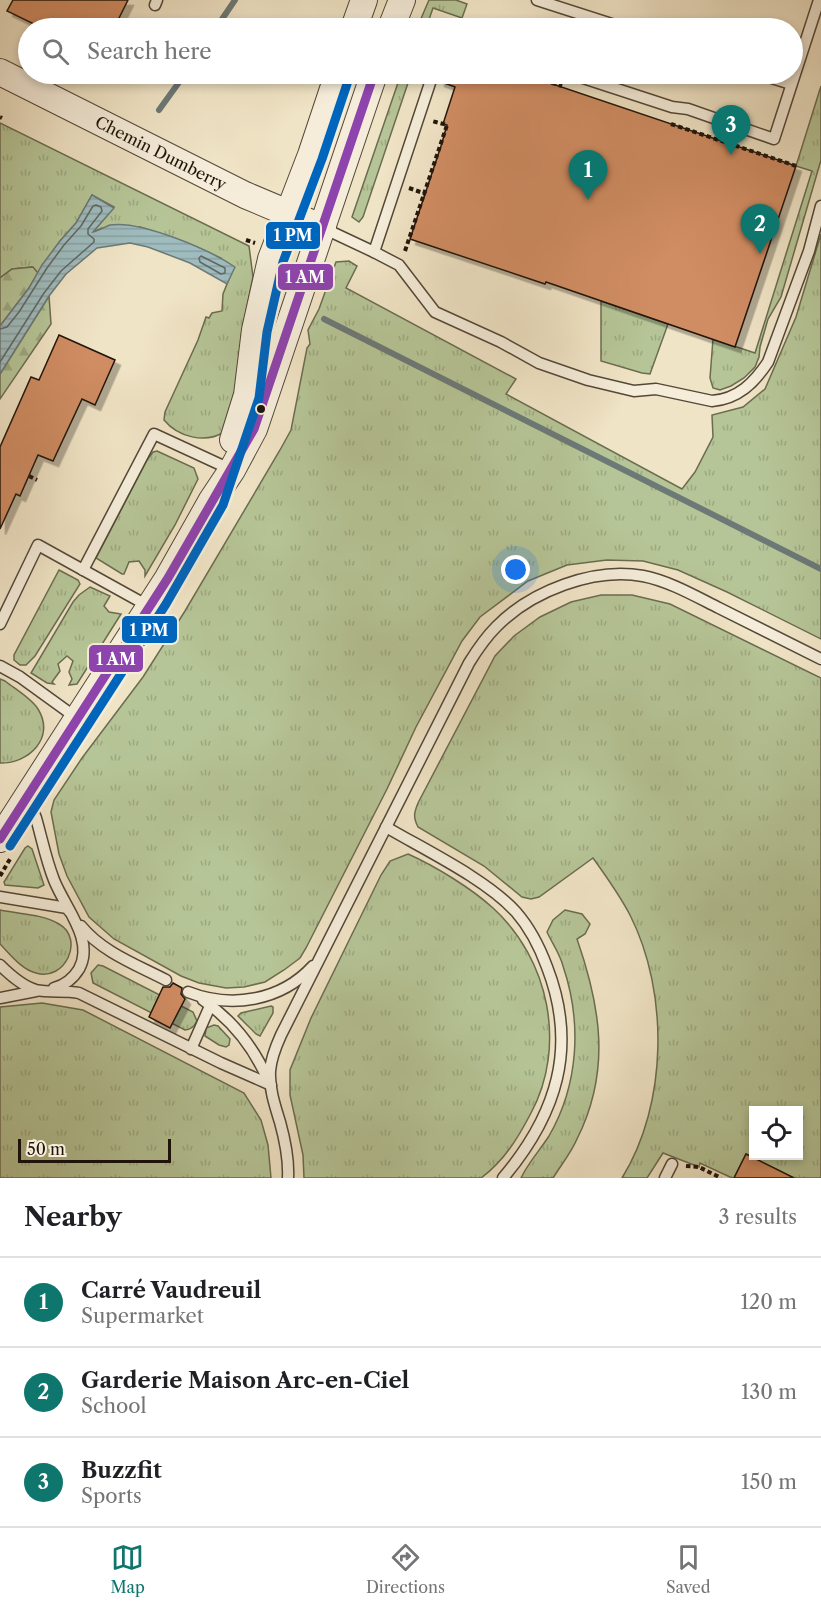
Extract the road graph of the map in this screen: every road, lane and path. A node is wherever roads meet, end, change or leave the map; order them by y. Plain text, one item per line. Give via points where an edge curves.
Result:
1 (364, 0) edge
2 (402, 0) edge
3 (537, 0) edge
4 (819, 0) edge
5 (358, 18) edge
6 (395, 18) edge
7 (593, 18) edge
8 (803, 48) edge
9 (0, 72) edge
10 (18, 81) edge
11 (24, 84) edge
12 (335, 84) edge
13 (371, 84) edge
14 (430, 84) edge
15 (602, 84) edge
16 (791, 84) edge
17 (447, 125) dead end
18 (821, 206) edge
19 (288, 213) junction
20 (323, 228) junction
21 (410, 239) dead end
22 (374, 252) junction
23 (228, 468) junction
24 (29, 476) dead end
25 (37, 480) dead end
26 (83, 570) junction
27 (150, 607) junction
28 (0, 624) edge
29 (821, 659) edge
30 (0, 666) edge
31 (78, 718) junction
32 (23, 801) junction
33 (386, 827) junction
34 (0, 839) edge
35 (0, 897) edge
36 (67, 908) junction
37 (320, 959) junction
38 (0, 965) edge
39 (166, 980) dead end
40 (37, 991) junction
41 (0, 998) edge
42 (210, 1006) junction
43 (191, 1049) junction
44 (271, 1085) junction
45 (672, 1164) dead end
46 (699, 1167) dead end
47 (288, 1178) edge
48 (503, 1178) edge
49 (665, 1178) edge
50 (721, 1178) edge

1 - 5 street
2 - 6 street
3 - 7 lane
4 - 8 lane
9 - 10 street, Chemin Dumberry
11 - 19 street, Chemin Dumberry
12 - 19 street
13 - 20 street
14 - 22 lane
15 - 16 lane via 774,139
17 - 21 path
18 - 22 lane via 768,362 745,390 712,401 656,389 634,391 539,363 435,312 399,266
19 - 20 street, Chemin Dumberry
19 - 23 street via 271,260 255,330 247,394
20 - 22 lane
20 - 23 street via 260,415
23 - 26 lane via 153,434
23 - 27 street
24 - 25 path
26 - 27 lane
26 - 28 lane via 38,545
27 - 31 street
29 - 33 lane via 703,600 644,576 593,576 567,583 517,610 482,643
30 - 31 lane
31 - 32 street
32 - 34 street
32 - 36 lane via 36,818 48,863
33 - 37 lane
33 - 48 lane via 457,868 516,912 541,950 552,980 561,1011 559,1073 540,1124 524,1154
35 - 36 lane
36 - 39 lane via 102,945
36 - 40 lane via 84,940 81,966 64,985
37 - 42 lane via 295,982 251,999 230,1002 188,992
37 - 44 lane via 277,1045 270,1071
38 - 40 lane via 23,985
40 - 41 lane
40 - 43 lane via 79,993
42 - 43 lane
42 - 44 lane via 253,1050
43 - 44 lane
44 - 47 lane via 286,1148
45 - 49 lane
46 - 50 path

